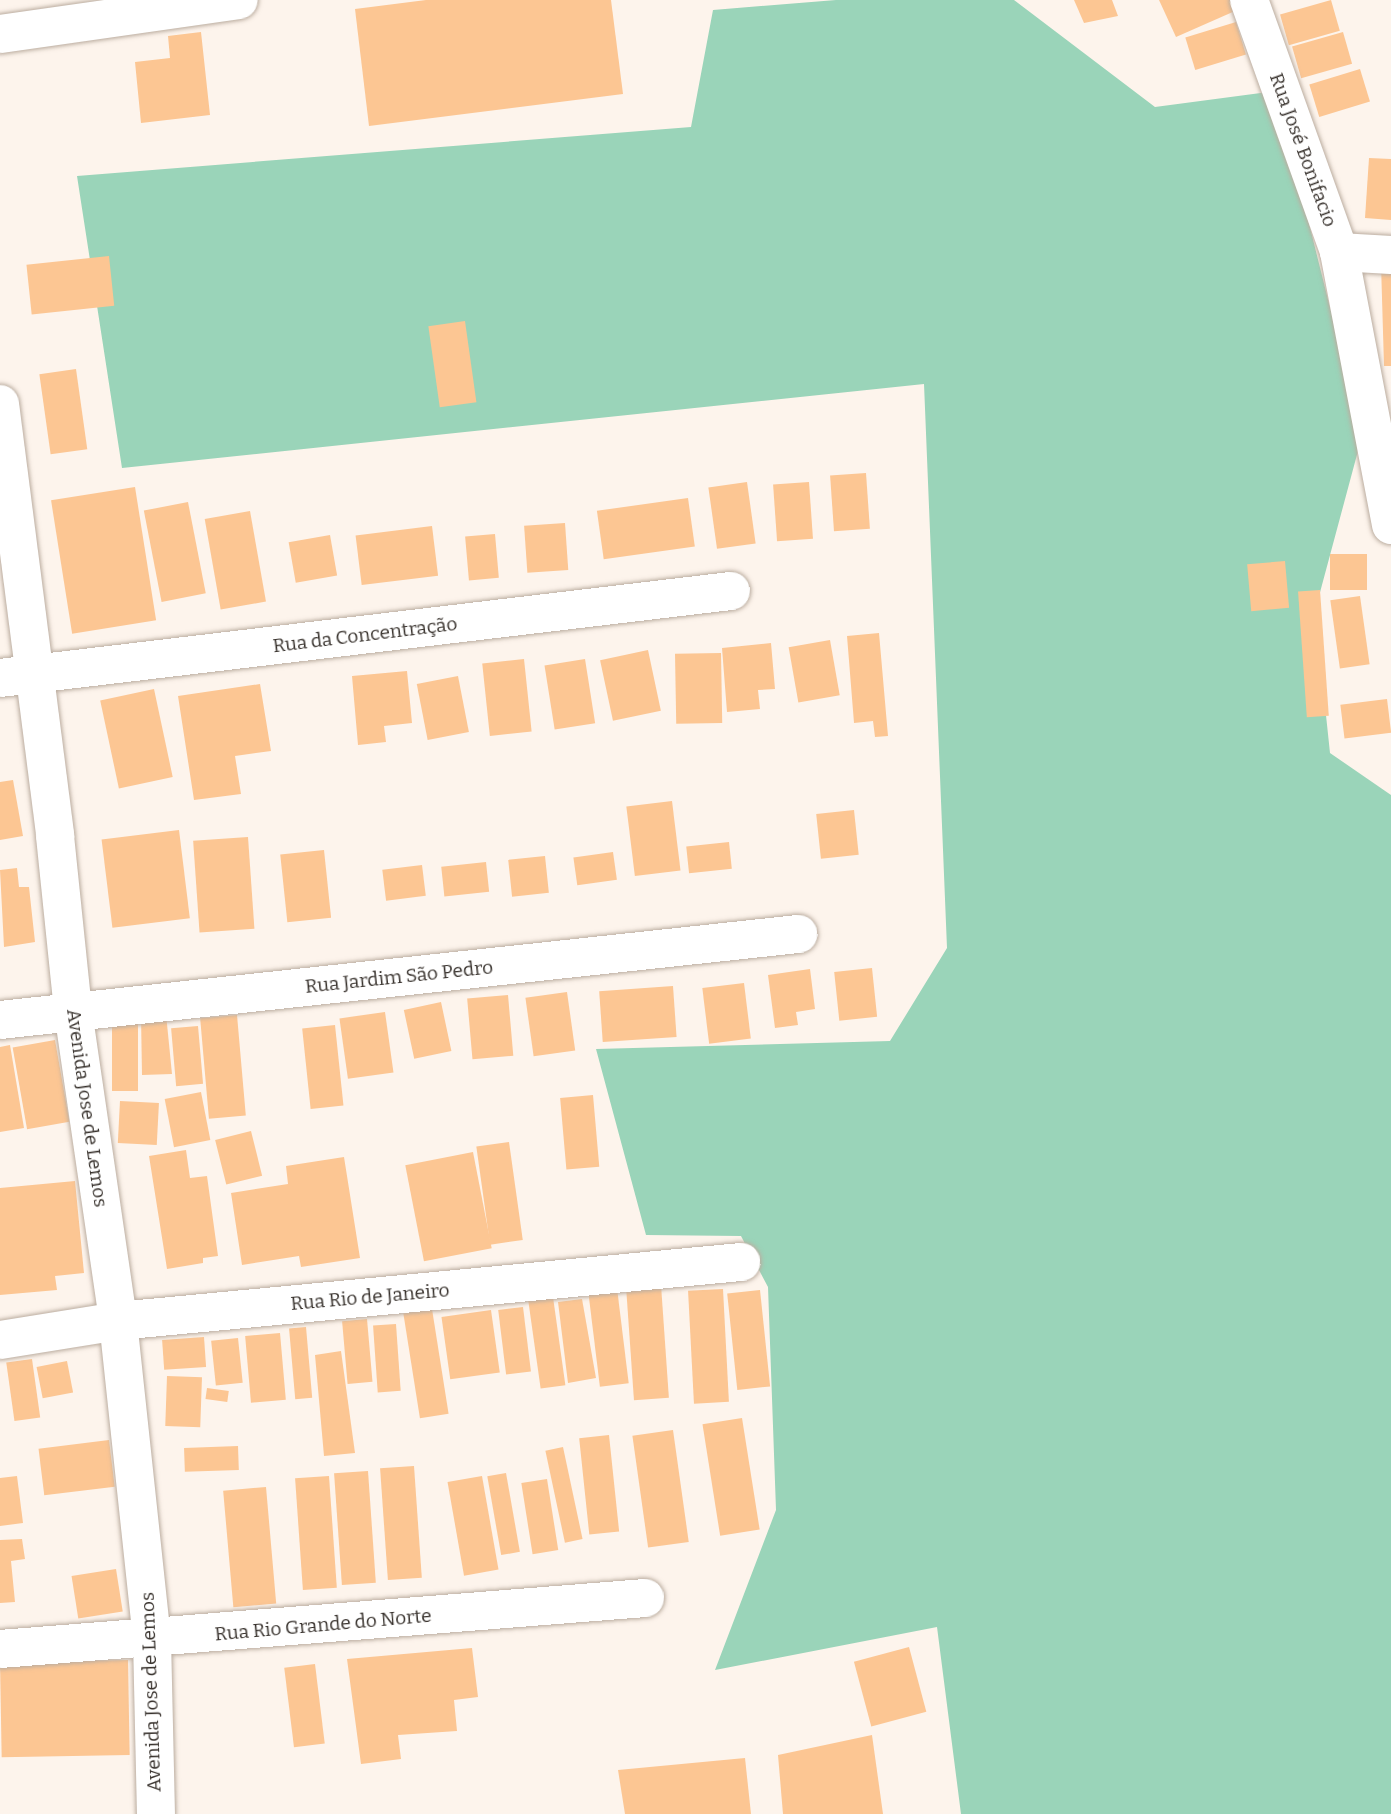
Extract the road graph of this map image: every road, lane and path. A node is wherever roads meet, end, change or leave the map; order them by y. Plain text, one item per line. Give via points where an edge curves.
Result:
1 (239, 0) edge
2 (1249, 0) edge
3 (0, 34) edge
4 (1339, 252) junction
5 (1391, 255) edge
6 (0, 404) edge
7 (1391, 525) edge
8 (731, 591) dead end
9 (17, 676) edge
10 (798, 934) dead end
11 (73, 1011) junction
12 (0, 1020) edge
13 (741, 1262) dead end
14 (118, 1321) junction
15 (0, 1340) edge
16 (645, 1598) dead end
17 (152, 1639) junction
18 (0, 1648) edge
19 (156, 1814) edge

1 - 3 street
2 - 4 street, Rua José Bonifacio
4 - 5 street, Rua José Bonifacio
4 - 7 street
6 - 9 street, Avenida Jose de Lemos
8 - 9 street, Rua da Concentração
9 - 11 street, Avenida Jose de Lemos
10 - 11 street, Rua Jardim São Pedro
11 - 12 street, Rua Jardim São Pedro
11 - 14 street, Avenida Jose de Lemos
13 - 14 street, Rua Rio de Janeiro
14 - 15 street, Rua Rio de Janeiro
14 - 17 street, Avenida Jose de Lemos
16 - 17 street, Rua Rio Grande do Norte
17 - 18 street, Rua Rio Grande do Norte
17 - 19 street, Avenida Jose de Lemos

